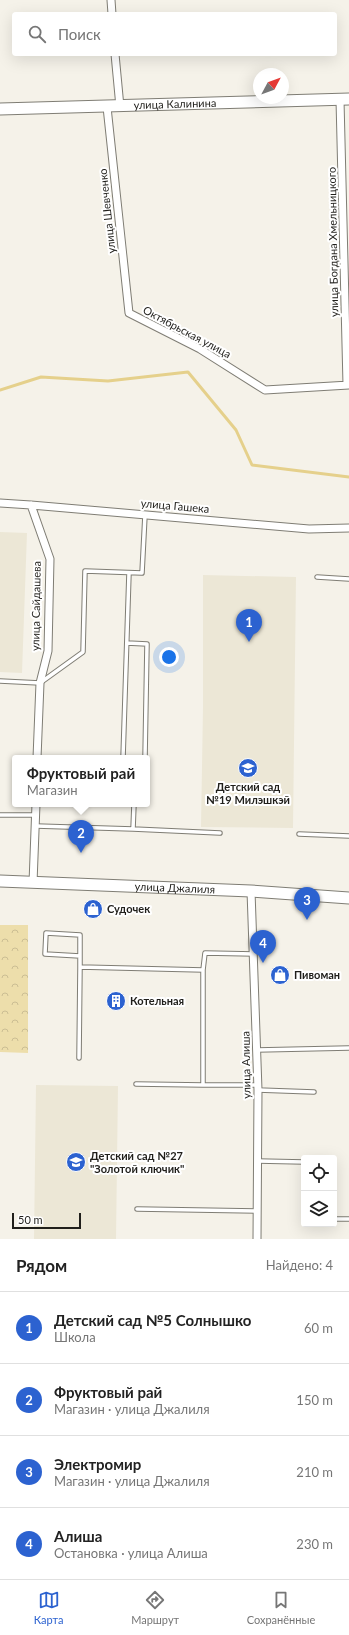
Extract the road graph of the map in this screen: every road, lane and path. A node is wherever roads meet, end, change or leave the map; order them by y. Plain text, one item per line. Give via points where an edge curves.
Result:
1 (111, 0) edge
2 (112, 12) edge
3 (115, 56) edge
4 (345, 100) edge
5 (120, 106) junction
6 (107, 107) junction
7 (0, 109) edge
8 (129, 313) joint
9 (348, 385) edge
10 (0, 503) edge
11 (31, 504) junction
12 (144, 515) junction
13 (349, 528) edge
14 (129, 573) junction
15 (317, 577) dead end
16 (349, 579) edge
17 (127, 643) junction
18 (0, 682) edge
19 (40, 683) junction
20 (37, 755) edge
21 (123, 755) edge
22 (145, 755) edge
23 (36, 807) edge
24 (134, 807) edge
25 (0, 815) edge
26 (35, 815) junction
27 (35, 826) junction
28 (134, 829) junction
29 (220, 833) dead end
30 (299, 834) dead end
31 (349, 836) edge
32 (0, 881) edge
33 (33, 883) junction
34 (251, 891) junction
35 (349, 898) edge
36 (254, 954) junction
37 (80, 956) junction
38 (80, 967) junction
39 (203, 970) junction
40 (349, 1048) edge
41 (257, 1050) junction
42 (79, 1058) dead end
43 (136, 1084) dead end
44 (203, 1085) junction
45 (258, 1087) junction
46 (314, 1092) dead end
47 (258, 1161) junction
48 (301, 1162) edge
49 (137, 1210) dead end
50 (256, 1211) junction
51 (337, 1219) edge
52 (349, 1219) edge
53 (256, 1239) edge

1 - 2 street
3 - 5 street
4 - 5 main road, улица Калинина
4 - 9 street, улица Богдана Хмельницкого
5 - 6 main road, улица Калинина
6 - 7 main road, улица Калинина
6 - 8 street, улица Шевченко
8 - 9 street, Октябрьская улица via 200,349 265,390
10 - 11 street, улица Гашека
11 - 12 street, улица Гашека
11 - 19 street, улица Сайдашева via 50,559 48,651
12 - 13 street, улица Гашека via 309,529
12 - 14 lane via 142,573
14 - 17 lane
14 - 19 lane via 84,571 83,652
15 - 16 lane
17 - 21 lane
17 - 22 lane via 147,644
18 - 19 lane
19 - 20 street, улица Сайдашева
23 - 26 street
24 - 28 lane
25 - 26 lane
26 - 27 street
27 - 28 lane
27 - 33 street
28 - 29 lane
30 - 31 lane
32 - 33 main road, улица Джалиля
33 - 34 main road, улица Джалиля
34 - 35 main road, улица Джалиля
34 - 36 street, улица Алиша
36 - 39 lane via 205,953
36 - 41 street, улица Алиша
37 - 37 lane via 80,935 46,933 45,954
37 - 38 lane
38 - 39 lane
38 - 42 lane
39 - 44 lane
40 - 41 lane
41 - 45 street, улица Алиша
43 - 44 lane
44 - 45 lane
45 - 46 lane
45 - 47 street, улица Алиша
47 - 48 lane
47 - 50 street, улица Алиша
49 - 50 lane
50 - 53 street, улица Алиша
51 - 52 lane

